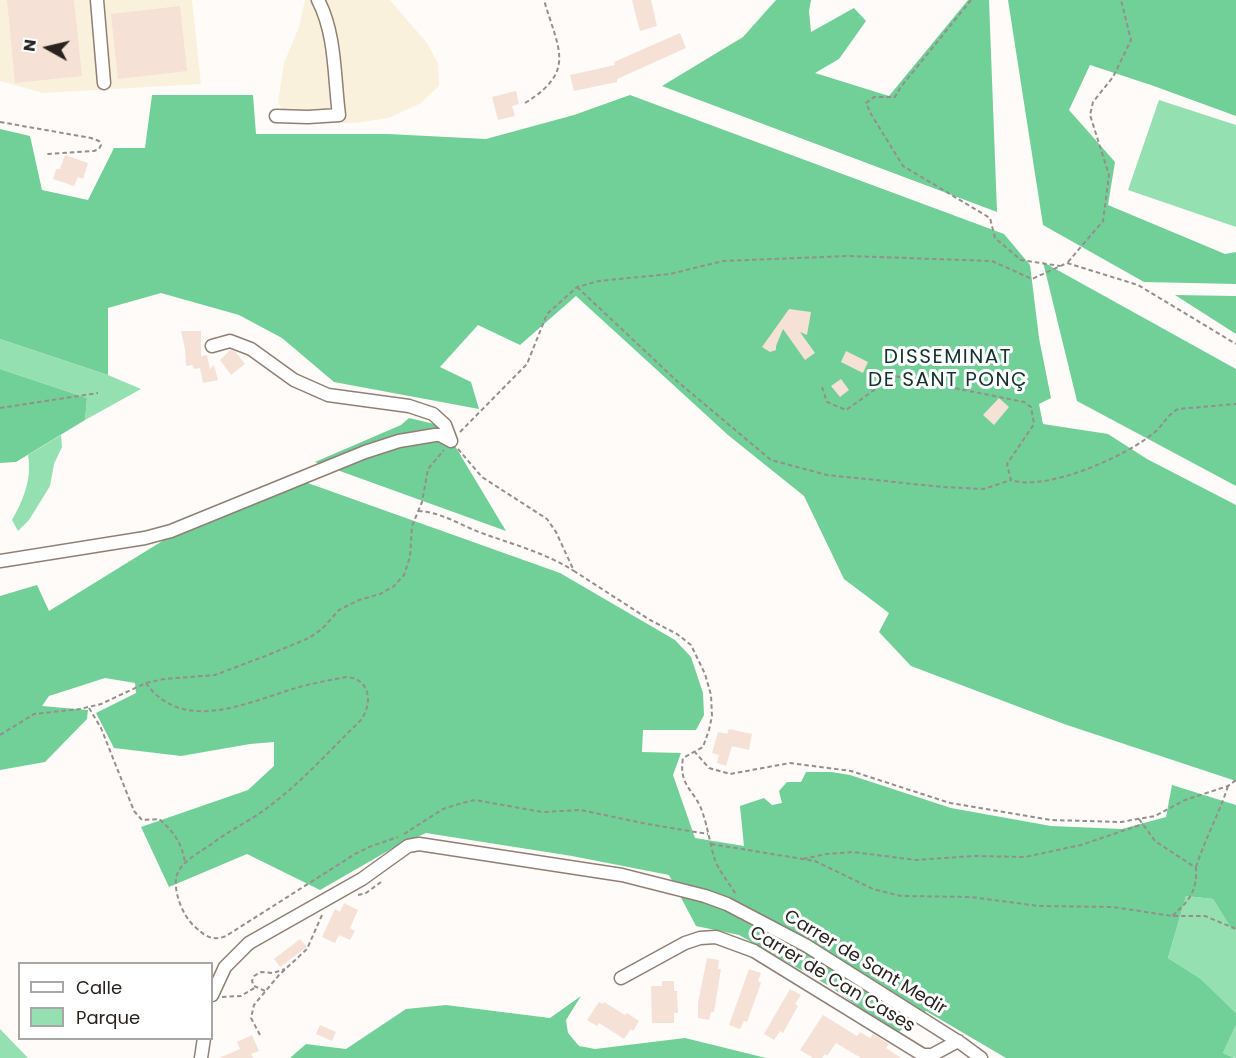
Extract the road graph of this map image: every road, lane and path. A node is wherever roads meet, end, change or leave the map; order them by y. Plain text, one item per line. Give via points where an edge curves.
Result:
1 (98, 0) edge
2 (318, 0) edge
3 (544, 0) edge
4 (971, 0) edge
5 (1121, 0) edge
6 (104, 83) dead end
7 (525, 104) dead end
8 (276, 116) dead end
9 (0, 122) edge
10 (46, 154) dead end
11 (1067, 263) junction
12 (1060, 266) junction
13 (577, 287) junction
14 (1236, 344) edge
15 (212, 346) dead end
16 (822, 387) dead end
17 (98, 393) dead end
18 (1236, 404) edge
19 (0, 408) edge
20 (452, 441) junction
21 (1011, 480) junction
22 (418, 511) junction
23 (0, 561) edge
24 (574, 570) junction
25 (146, 683) junction
26 (89, 707) junction
27 (0, 735) edge
28 (694, 751) junction
29 (1236, 780) edge
30 (1228, 786) junction
31 (1139, 819) junction
32 (1143, 824) junction
33 (708, 834) junction
34 (711, 844) junction
35 (801, 859) junction
36 (185, 863) junction
37 (1196, 868) junction
38 (383, 880) dead end
39 (355, 896) dead end
40 (326, 910) dead end
41 (750, 916) junction
42 (1172, 916) junction
43 (1236, 929) edge
44 (288, 968) junction
45 (621, 978) dead end
46 (256, 987) junction
47 (265, 991) junction
48 (216, 996) edge
49 (260, 1035) dead end
50 (204, 1040) edge
51 (957, 1041) junction
52 (201, 1058) edge
53 (981, 1058) edge

1 - 6 street
2 - 8 street via 329,31 339,115
3 - 7 path via 560,52 558,67 553,82
4 - 12 path via 895,97 873,97 866,103 903,166 990,218 995,238 1021,260
5 - 11 path via 1131,40 1113,77 1093,102 1090,115 1109,175 1103,221
9 - 10 path via 91,138 101,145 93,151
11 - 12 path
11 - 14 path via 1138,285
12 - 13 path via 1032,279 992,261 848,256 723,261 670,274
13 - 20 path via 547,314 527,364
13 - 21 path via 678,382 771,460 827,475 943,488 984,489
15 - 20 street via 230,341 251,349 294,380 328,395 409,406 433,414 445,425
16 - 21 path via 827,402 846,410 894,376 1024,402 1030,407 1034,424 1007,464
17 - 19 path
18 - 21 path via 1178,409 1156,431 1125,452 1060,479 1036,483
20 - 22 path via 428,469
20 - 23 street via 435,435 382,446 154,536
20 - 24 path via 482,477 547,519
22 - 24 path via 433,511
22 - 25 path via 412,526 410,557 404,575 394,586 339,610 309,638 268,655 215,675
24 - 28 path via 691,645 705,674 712,716 703,747
25 - 26 path
25 - 36 path via 170,705 199,711 216,711 347,677 360,683 369,699 367,712 360,721 287,792
26 - 27 path via 34,714
26 - 36 path via 134,811 142,820 159,819 173,831 183,848
28 - 31 path via 709,768 730,774 790,763 851,771 950,803 1051,820
28 - 33 path via 683,758 680,771 704,814
29 - 30 path
30 - 31 path
30 - 37 path
31 - 32 path
32 - 35 path via 1081,845 1025,857 916,860 853,852
32 - 37 path via 1155,841
33 - 34 path
33 - 36 path via 581,810 542,812 482,801 465,802 437,813 394,839 369,847 228,936 216,939 204,936 189,922 180,902 175,883
34 - 35 path
34 - 41 path via 722,873
35 - 42 path via 815,861 873,889 901,896 1113,907
37 - 42 path via 1197,881 1189,901
38 - 39 path
40 - 44 path via 307,949
41 - 48 street, Carrer de Sant Medir via 695,893 622,875 415,844 246,946 225,967
41 - 51 street, Carrer de Sant Medir via 807,946
42 - 43 path via 1205,916
44 - 46 path via 256,973 252,981
44 - 47 path
45 - 51 street, Carrer de Can Cases via 685,943 716,937 754,951 923,1055 932,1055
46 - 47 path
46 - 48 path via 239,997
47 - 49 path via 251,1011
50 - 52 street
51 - 53 street, Carrer de Sant Medir

